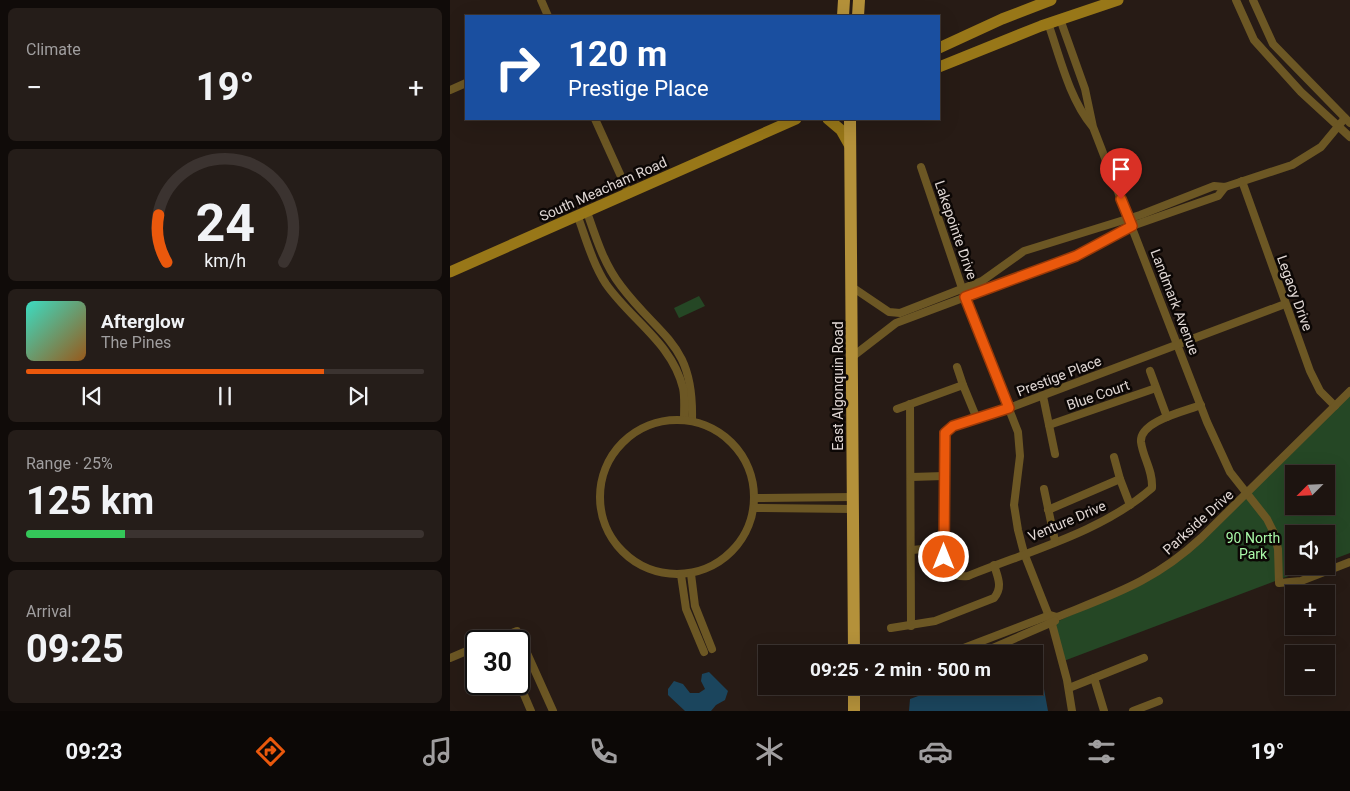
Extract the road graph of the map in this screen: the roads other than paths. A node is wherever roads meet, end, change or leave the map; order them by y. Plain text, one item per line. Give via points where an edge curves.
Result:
1 (541, 0) edge
2 (844, 0) edge
3 (859, 0) edge
4 (1051, 0) edge
5 (1118, 0) edge
6 (1236, 0) edge
7 (1253, 0) edge
8 (548, 15) edge
9 (843, 15) edge
10 (858, 15) edge
11 (1060, 19) junction
12 (1048, 23) junction
13 (940, 48) edge
14 (940, 67) edge
15 (465, 83) edge
16 (450, 90) edge
17 (595, 120) edge
18 (794, 120) edge
19 (829, 120) edge
20 (850, 120) edge
21 (1348, 120) edge
22 (1339, 126) junction
23 (1093, 127) junction
24 (1350, 137) edge
25 (851, 146) junction
26 (921, 168) dead end
27 (1242, 181) junction
28 (1225, 187) junction
29 (628, 194) junction
30 (583, 215) junction
31 (1128, 218) junction
32 (1132, 226) junction
33 (450, 272) edge
34 (852, 287) junction
35 (964, 293) junction
36 (1285, 304) junction
37 (1178, 344) junction
38 (852, 357) junction
39 (957, 367) dead end
40 (1150, 371) dead end
41 (963, 385) junction
42 (1156, 388) junction
43 (1350, 391) edge
44 (1043, 396) junction
45 (910, 404) junction
46 (1201, 405) junction
47 (1335, 406) junction
48 (1009, 408) junction
49 (897, 409) dead end
50 (1167, 417) junction
51 (684, 419) junction
52 (977, 419) junction
53 (692, 420) junction
54 (1049, 425) junction
55 (1055, 454) dead end
56 (1114, 457) dead end
57 (944, 476) junction
58 (912, 477) junction
59 (1120, 479) junction
60 (1044, 489) dead end
61 (1247, 494) junction
62 (754, 498) junction
63 (853, 503) junction
64 (1130, 505) junction
65 (754, 508) junction
66 (1048, 510) junction
67 (1055, 541) junction
68 (944, 544) junction
69 (912, 550) junction
70 (1024, 553) junction
71 (1350, 562) edge
72 (994, 565) junction
73 (691, 574) junction
74 (681, 575) junction
75 (1053, 619) junction
76 (911, 626) junction
77 (891, 628) dead end
78 (854, 645) edge
79 (975, 645) edge
80 (999, 645) edge
81 (712, 649) dead end
82 (465, 652) edge
83 (704, 652) dead end
84 (450, 658) edge
85 (1144, 658) dead end
86 (530, 660) edge
87 (1094, 678) junction
88 (1069, 688) junction
89 (524, 695) edge
90 (854, 695) edge
91 (1159, 701) dead end
92 (531, 711) edge
93 (553, 711) edge
94 (854, 711) edge
95 (1072, 711) edge
96 (1104, 711) edge
97 (1133, 711) edge

1 - 8 street
2 - 9 main road
3 - 10 main road
4 - 13 main road
5 - 11 main road
6 - 22 street via 1254,40 1301,92
7 - 21 street via 1273,44
11 - 12 main road
11 - 23 street, Landmark Avenue via 1085,89
12 - 14 main road
12 - 23 street via 1074,94
15 - 16 street
17 - 29 street
18 - 29 main road, South Meacham Road
19 - 25 main road via 841,130
20 - 25 main road, East Algonquin Road
21 - 22 street
22 - 24 street
22 - 27 street via 1321,147 1292,164
23 - 31 street, Landmark Avenue
25 - 34 main road, East Algonquin Road
26 - 35 street, Lakepointe Drive
27 - 28 street
27 - 36 street, Legacy Drive
28 - 31 street via 1214,186
28 - 32 street via 1218,196
29 - 30 main road, South Meacham Road
30 - 33 main road, South Meacham Road
30 - 51 street via 597,268 606,284 662,345 669,358 683,389
30 - 53 street via 612,273 671,340 684,362 691,382
31 - 32 street, Landmark Avenue
31 - 35 street via 1024,251
32 - 35 street via 1076,256
32 - 37 street, Landmark Avenue
34 - 35 street via 889,312 900,313
34 - 38 main road, East Algonquin Road
35 - 38 street via 896,323
35 - 48 street, Lakepointe Drive
36 - 37 street, Prestige Place
36 - 47 street, Legacy Drive via 1310,371 1320,391
37 - 44 street, Prestige Place
37 - 46 street, Landmark Avenue
38 - 63 main road, East Algonquin Road
39 - 41 street
40 - 42 street
41 - 45 street
41 - 52 street
42 - 50 street
42 - 54 street, Blue Court
43 - 47 street, Parkside Drive
44 - 48 street, Prestige Place
44 - 54 street
45 - 49 street
45 - 58 street
46 - 50 street, Venture Drive
46 - 61 street, Landmark Avenue via 1230,472
47 - 61 street, Parkside Drive
48 - 52 street, Prestige Place
48 - 70 street, Lakepointe Drive via 1018,432 1020,456 1014,505
50 - 64 street, Venture Drive via 1144,431 1141,441 1152,476 1152,488
51 - 53 street
51 - 74 street via 666,421 634,433 618,446 603,474 599,501 606,529 630,560 659,573
52 - 57 street, Prestige Place via 948,428 944,439
53 - 62 street via 717,430 735,447 749,470
54 - 55 street
56 - 59 street
57 - 58 street
57 - 68 street
58 - 69 street
59 - 64 street
59 - 66 street
60 - 66 street
61 - 71 street, Landmark Avenue via 1274,533 1279,583 1301,581
61 - 75 street, Parkside Drive via 1184,554 1152,577
62 - 63 street
62 - 65 street
63 - 65 street
63 - 78 main road, East Algonquin Road
64 - 67 street, Venture Drive via 1096,525
65 - 73 street via 737,546 717,564
66 - 67 street
67 - 70 street, Venture Drive
68 - 69 street
68 - 72 street, Venture Drive via 946,564 956,576 968,576
69 - 76 street
70 - 72 street, Venture Drive
70 - 75 street, Lakepointe Drive
72 - 76 street via 1000,584 999,593 994,598 935,621
73 - 74 street
73 - 81 street via 695,606
74 - 83 street via 686,609
75 - 79 street, Parkside Drive
75 - 80 street, Parkside Drive
75 - 88 street, Lakepointe Drive
76 - 77 street
82 - 84 street
85 - 87 street
86 - 93 street
87 - 88 street
87 - 96 street
88 - 95 street, Lakepointe Drive
89 - 92 street
90 - 94 main road
91 - 97 street

